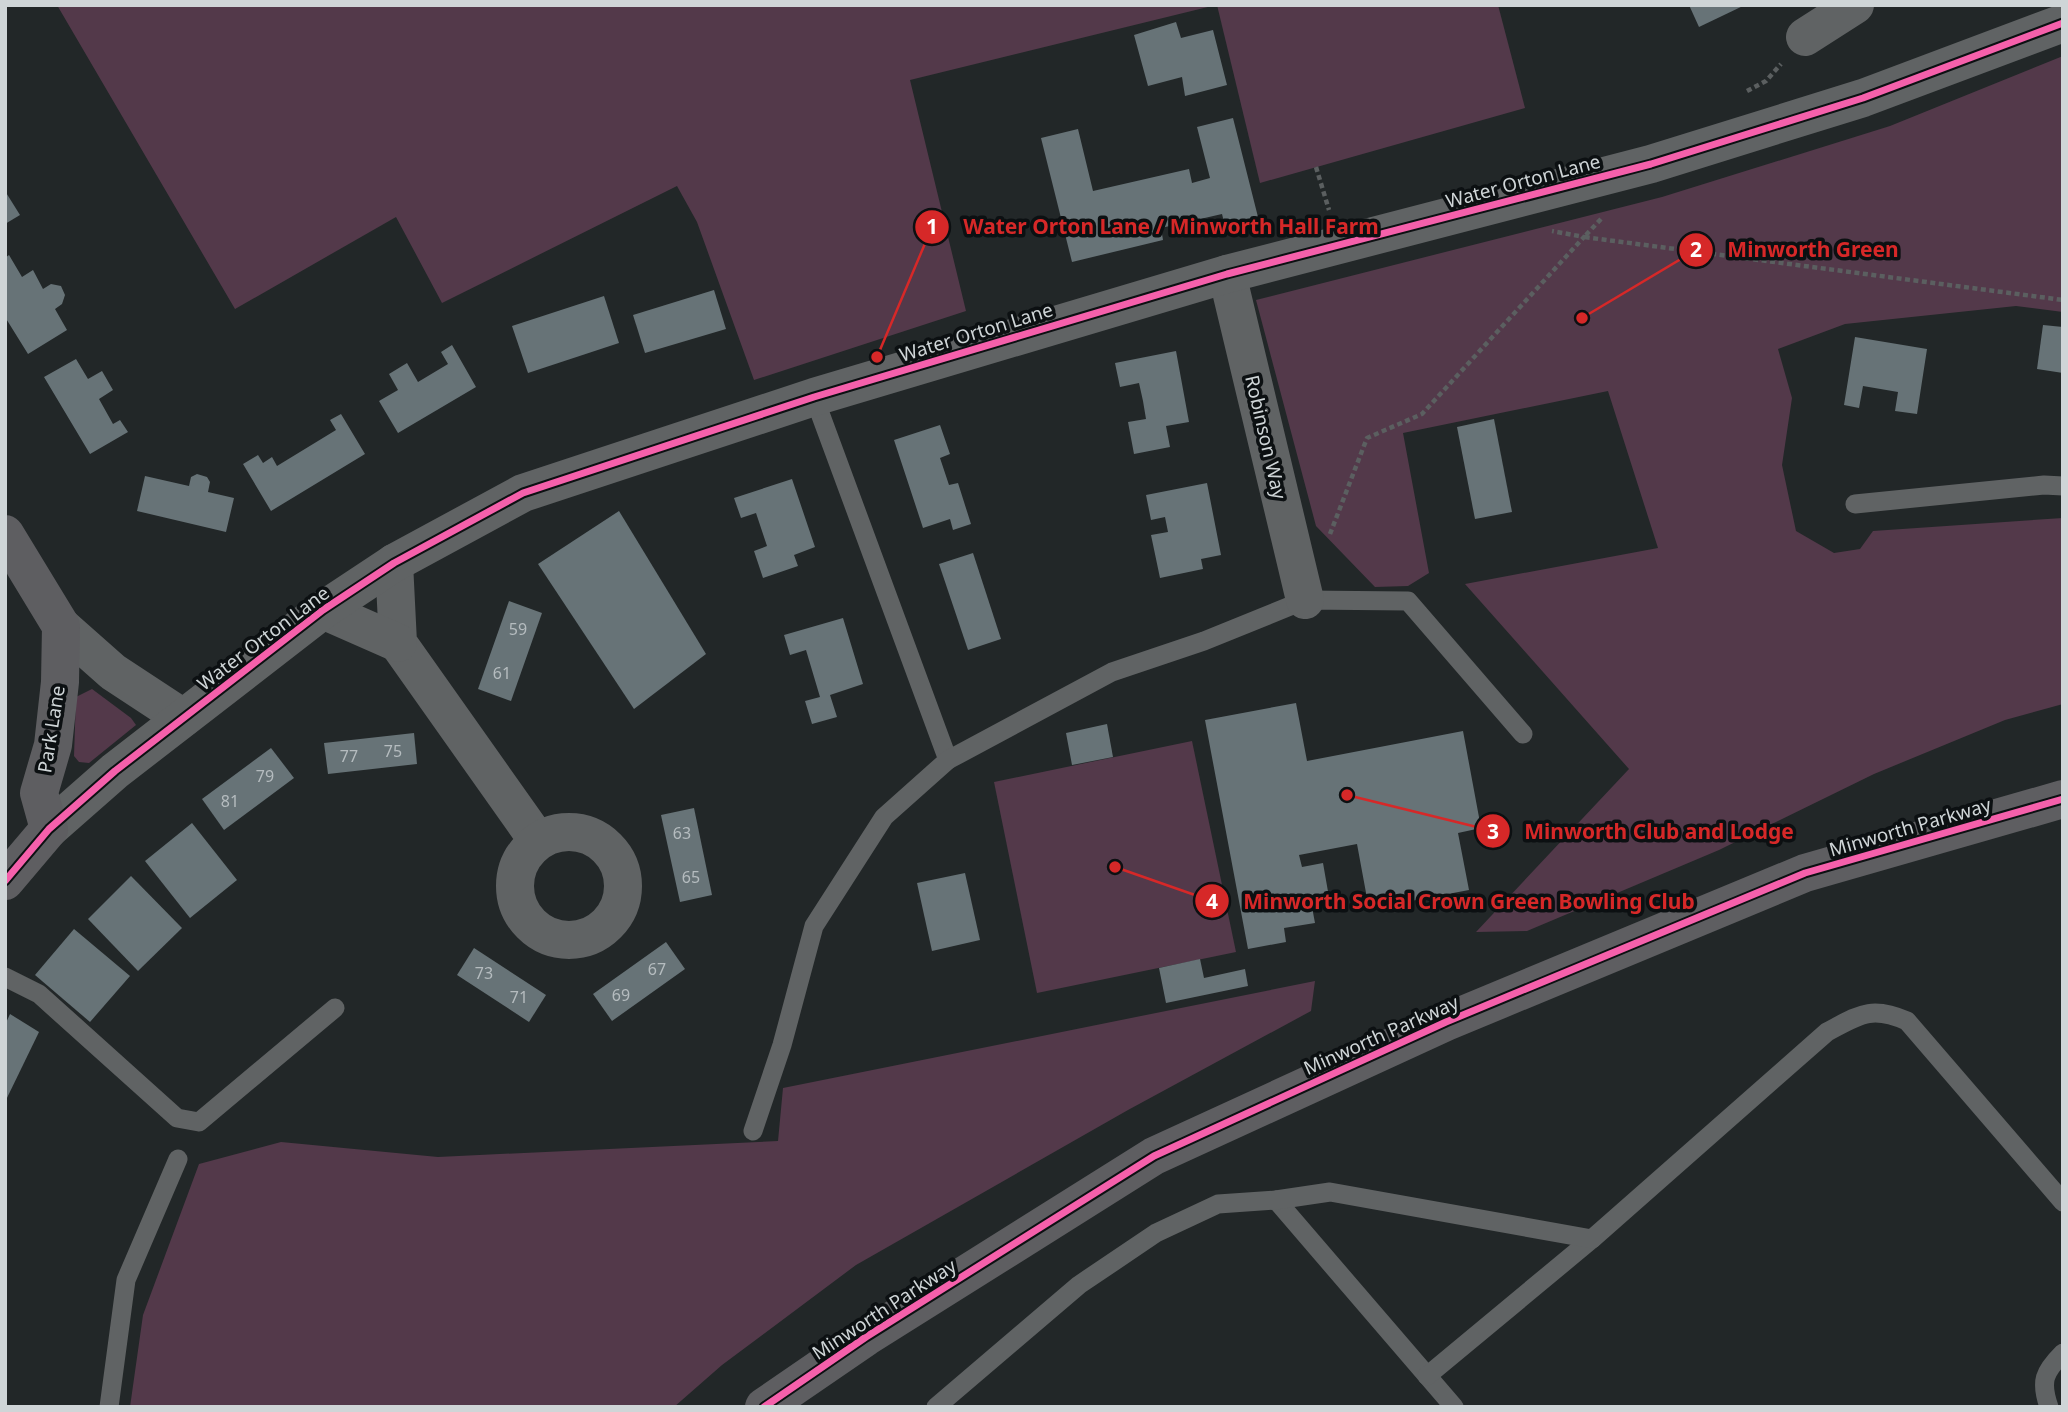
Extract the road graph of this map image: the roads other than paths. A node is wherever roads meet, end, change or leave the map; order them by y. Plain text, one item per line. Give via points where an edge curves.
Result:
1 (1855, 5) edge
2 (2063, 23) edge
3 (1805, 37) dead end
4 (1227, 274) junction
5 (814, 397) junction
6 (2063, 486) edge
7 (1855, 504) dead end
8 (5, 534) edge
9 (394, 564) junction
10 (1305, 600) junction
11 (323, 610) junction
12 (61, 626) junction
13 (398, 643) junction
14 (183, 718) junction
15 (1522, 734) dead end
16 (948, 760) junction
17 (2063, 799) edge
18 (50, 829) junction
19 (538, 841) dead end
20 (5, 881) edge
21 (5, 977) edge
22 (335, 1008) dead end
23 (753, 1131) dead end
24 (178, 1159) dead end
25 (1276, 1200) junction
26 (2063, 1202) edge
27 (1592, 1238) junction
28 (2063, 1353) edge
29 (1427, 1376) junction
30 (109, 1407) edge
31 (764, 1407) edge
32 (936, 1407) edge
33 (1454, 1407) edge
34 (2049, 1407) edge

1 - 3 street
2 - 4 street, Water Orton Lane via 1863,98 1651,164
4 - 5 street, Water Orton Lane
4 - 10 street, Robinson Way
5 - 9 street, Water Orton Lane via 523,493
5 - 16 lane
6 - 7 lane
8 - 12 street
9 - 11 street, Water Orton Lane
9 - 13 street
10 - 15 lane via 1408,601
10 - 16 lane via 1112,673
11 - 13 street, Water Orton Lane
11 - 14 street, Water Orton Lane
12 - 14 street via 113,672
12 - 18 street, Park Lane via 53,745 39,793
13 - 19 street
14 - 18 street, Water Orton Lane
16 - 23 lane via 884,817 814,926
17 - 31 street, Minworth Parkway via 1805,873 1446,1022 1154,1156 866,1337
18 - 20 street, Water Orton Lane
21 - 22 lane via 38,994 177,1118 199,1122
24 - 30 lane via 126,1280
25 - 27 lane via 1330,1192
25 - 29 lane
25 - 32 lane via 1218,1204 1156,1233 1079,1285
26 - 27 lane via 1907,1021 1887,1012 1859,1015 1827,1032
27 - 29 lane
28 - 34 lane via 2048,1367 2045,1378
29 - 33 lane

